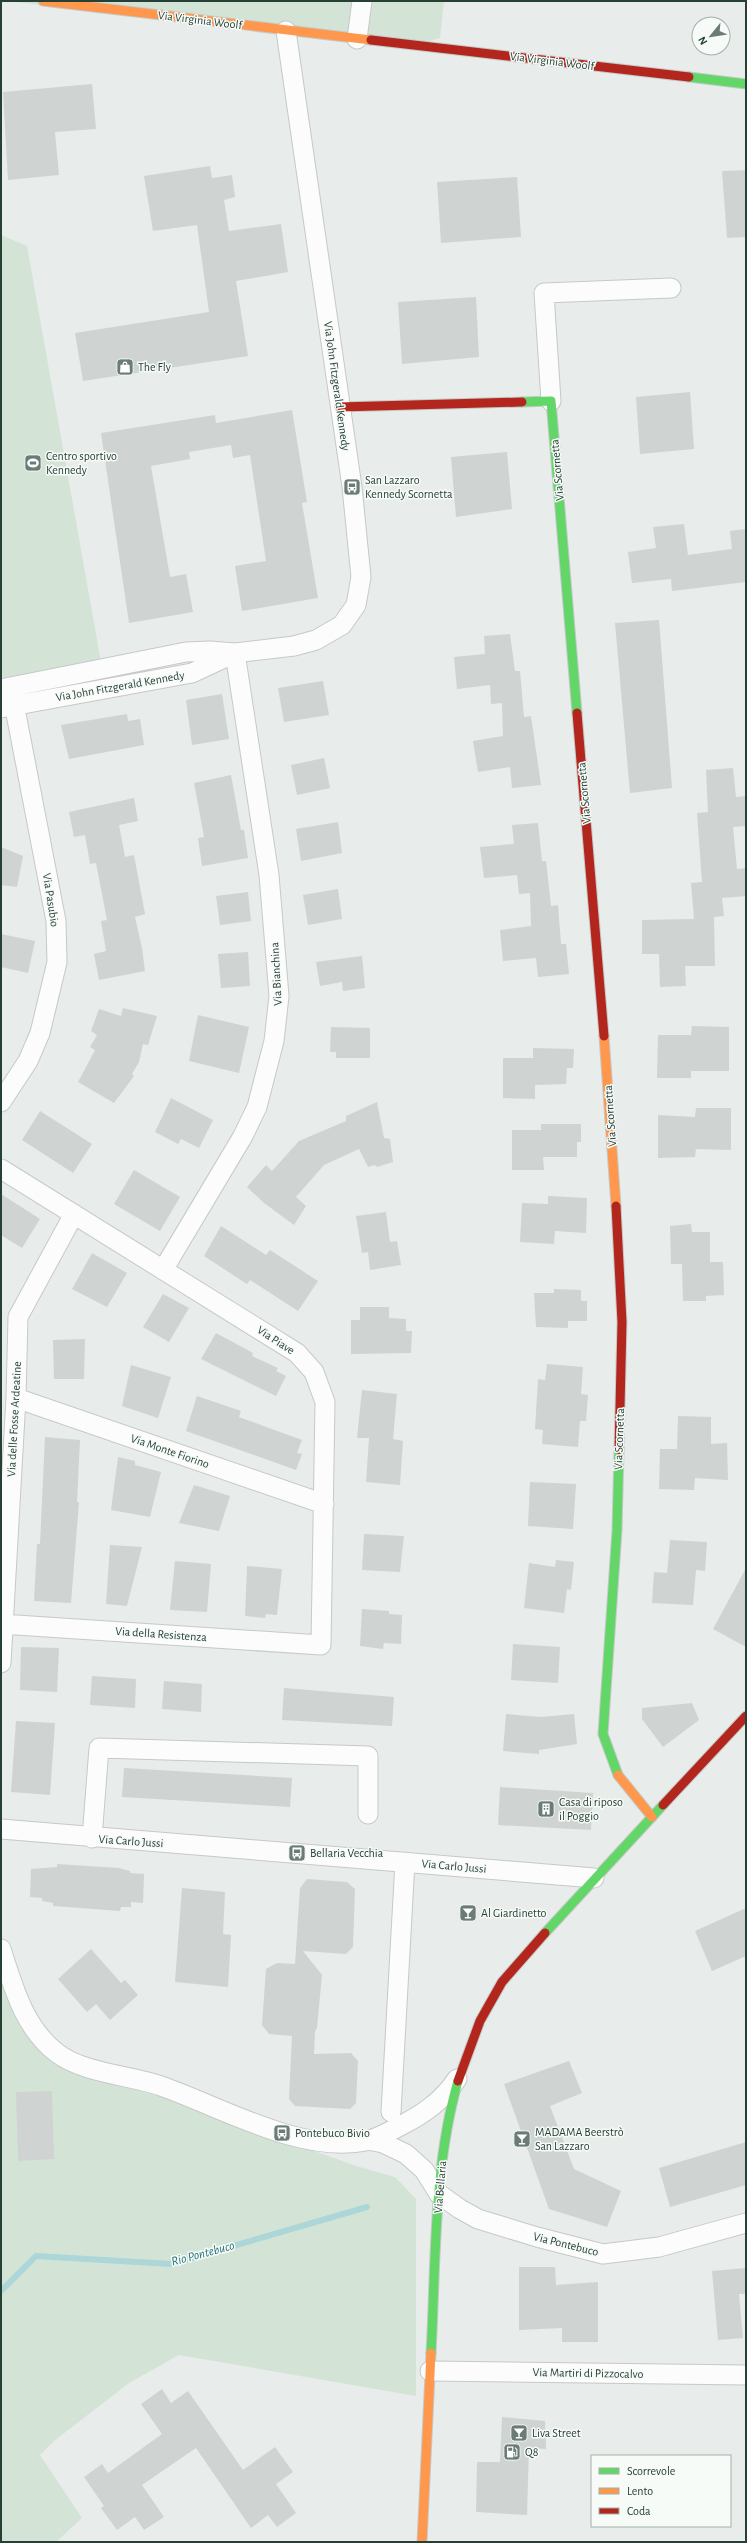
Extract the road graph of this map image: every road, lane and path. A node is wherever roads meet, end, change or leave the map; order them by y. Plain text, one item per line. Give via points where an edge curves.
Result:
1 (43, 1) edge
2 (362, 1) edge
3 (286, 30) junction
4 (358, 39) junction
5 (746, 84) edge
6 (671, 288) dead end
7 (552, 401) junction
8 (339, 407) junction
9 (234, 653) junction
10 (7, 698) edge
11 (1, 1102) edge
12 (1, 1169) edge
13 (74, 1214) junction
14 (163, 1270) junction
15 (10, 1316) edge
16 (16, 1398) junction
17 (324, 1504) junction
18 (2, 1624) edge
19 (321, 1645) joint
20 (1, 1663) edge
21 (746, 1716) edge
22 (368, 1814) dead end
23 (652, 1817) junction
24 (1, 1829) edge
25 (92, 1838) junction
26 (405, 1862) junction
27 (594, 1878) junction
28 (1, 1949) edge
29 (457, 2079) junction
30 (391, 2112) dead end
31 (368, 2140) junction
32 (439, 2194) junction
33 (746, 2223) edge
34 (430, 2371) junction
35 (746, 2375) edge
36 (422, 2542) edge

1 - 3 street, Via Virginia Woolf
2 - 4 street
3 - 4 street, Via Virginia Woolf
3 - 8 street, Via John Fitzgerald Kennedy
4 - 5 street, Via Virginia Woolf
6 - 7 street, Via Scornetta via 544,293
7 - 8 street
7 - 23 street, Via Scornetta via 611,1117 622,1322 616,1530 603,1734 616,1772
8 - 9 street, Via John Fitzgerald Kennedy via 359,550 361,577 356,605 342,625 316,640 294,646
9 - 10 street, Via John Fitzgerald Kennedy via 186,652
9 - 14 street, Via Bianchina via 269,875 279,996 274,1041 257,1107 243,1136
10 - 11 street, Via Pasubio via 56,921 57,962 40,1033 28,1062
12 - 13 street, Via Piave
13 - 14 street, Via Piave
13 - 15 street, Via delle Fosse Ardeatine
14 - 17 street, Via Piave via 297,1353 314,1372 325,1402
15 - 16 street, Via delle Fosse Ardeatine
16 - 17 street, Via Monte Fiorino
16 - 18 street, Via delle Fosse Ardeatine
17 - 19 street, Via Piave
18 - 19 street, Via della Resistenza
18 - 20 street, Via delle Fosse Ardeatine
21 - 23 street
22 - 25 street, Via Carlo Jussi via 368,1756 99,1748
23 - 27 street
24 - 25 street, Via Carlo Jussi
25 - 26 street, Via Carlo Jussi
26 - 27 street, Via Carlo Jussi
26 - 30 street
27 - 29 street, Via Bellaria via 502,1982 480,2021
28 - 31 street via 15,1993 39,2037 58,2054 76,2064 146,2081 282,2133 308,2140 338,2143
29 - 31 street via 441,2099 424,2113
29 - 32 street, Via Bellaria via 444,2147
31 - 32 street via 383,2143 406,2154 424,2170
32 - 33 street, Via Pontebuco via 478,2218 603,2254 659,2247
32 - 34 street, Via Bellaria
34 - 35 street, Via Martiri di Pizzocalvo
34 - 36 street, Via Bellaria

